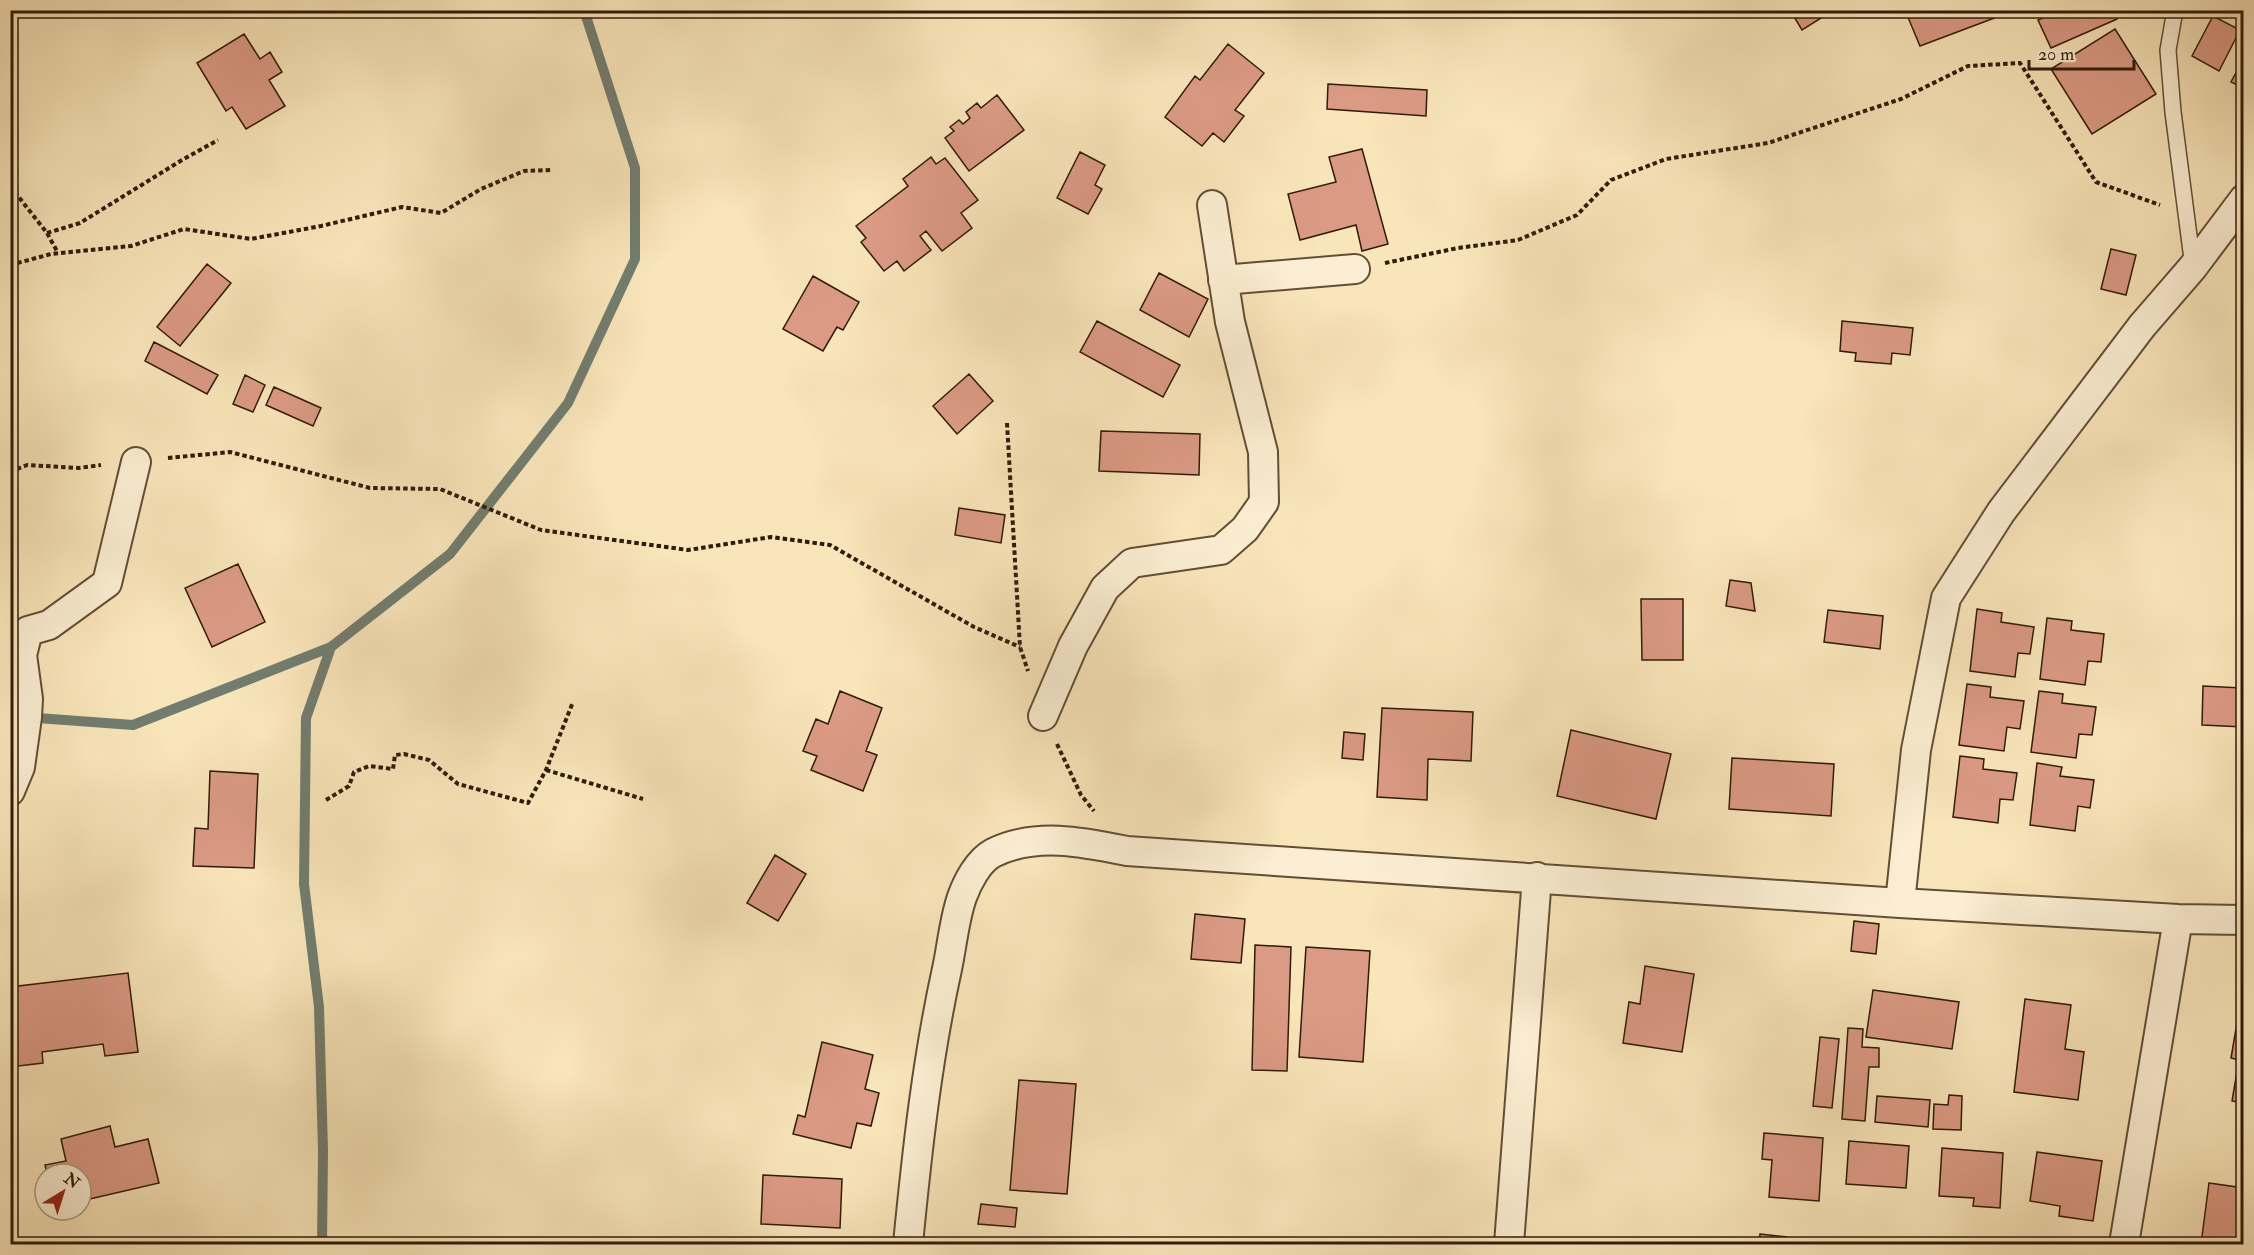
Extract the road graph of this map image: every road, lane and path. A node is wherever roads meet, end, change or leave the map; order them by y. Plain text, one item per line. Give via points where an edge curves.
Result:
1 (2175, 10) edge
2 (218, 140) dead end
3 (552, 170) dead end
4 (10, 186) edge
5 (2244, 199) edge
6 (1212, 205) dead end
7 (2186, 214) junction
8 (47, 233) junction
9 (58, 253) junction
10 (10, 265) edge
11 (2193, 267) junction
12 (1355, 269) joint
13 (1223, 280) junction
14 (136, 462) junction
15 (10, 472) edge
16 (1020, 647) dead end
17 (573, 702) dead end
18 (1043, 716) dead end
19 (546, 770) junction
20 (10, 791) edge
21 (644, 799) dead end
22 (326, 800) dead end
23 (1538, 877) junction
24 (1900, 903) junction
25 (2178, 919) junction
26 (2244, 920) edge
27 (908, 1245) edge
28 (1509, 1245) edge
29 (2124, 1245) edge

1 - 7 lane via 2168,50
2 - 8 path via 80,223
3 - 9 path via 524,171 481,189 441,213 402,207 251,239 184,229 131,246
4 - 8 path
5 - 11 street
6 - 13 street
7 - 11 lane
7 - 12 path via 2096,182 2020,63 1968,66 1901,99 1768,143 1666,159 1611,180 1577,215 1518,240
8 - 9 path
9 - 10 path
11 - 24 street via 2142,326 2001,512 1946,598 1916,750
12 - 13 street
13 - 18 street via 1263,452 1264,502 1245,529 1221,550 1132,564 1105,588 1073,646
14 - 15 path via 79,468 27,465
14 - 16 path via 230,452 370,488 440,489 542,530 688,550 771,537 830,545 974,627
14 - 20 street via 107,583 49,625 28,631 22,655 27,717 20,766
17 - 19 path
19 - 21 path
19 - 22 path via 528,803 458,784 429,760 396,755 393,769 369,766 354,772 350,786
23 - 24 street
23 - 27 street via 1127,851 1072,840 1028,842 991,854 975,871 962,897 942,990 920,1126
23 - 28 street
24 - 25 street
25 - 26 street
25 - 29 street

